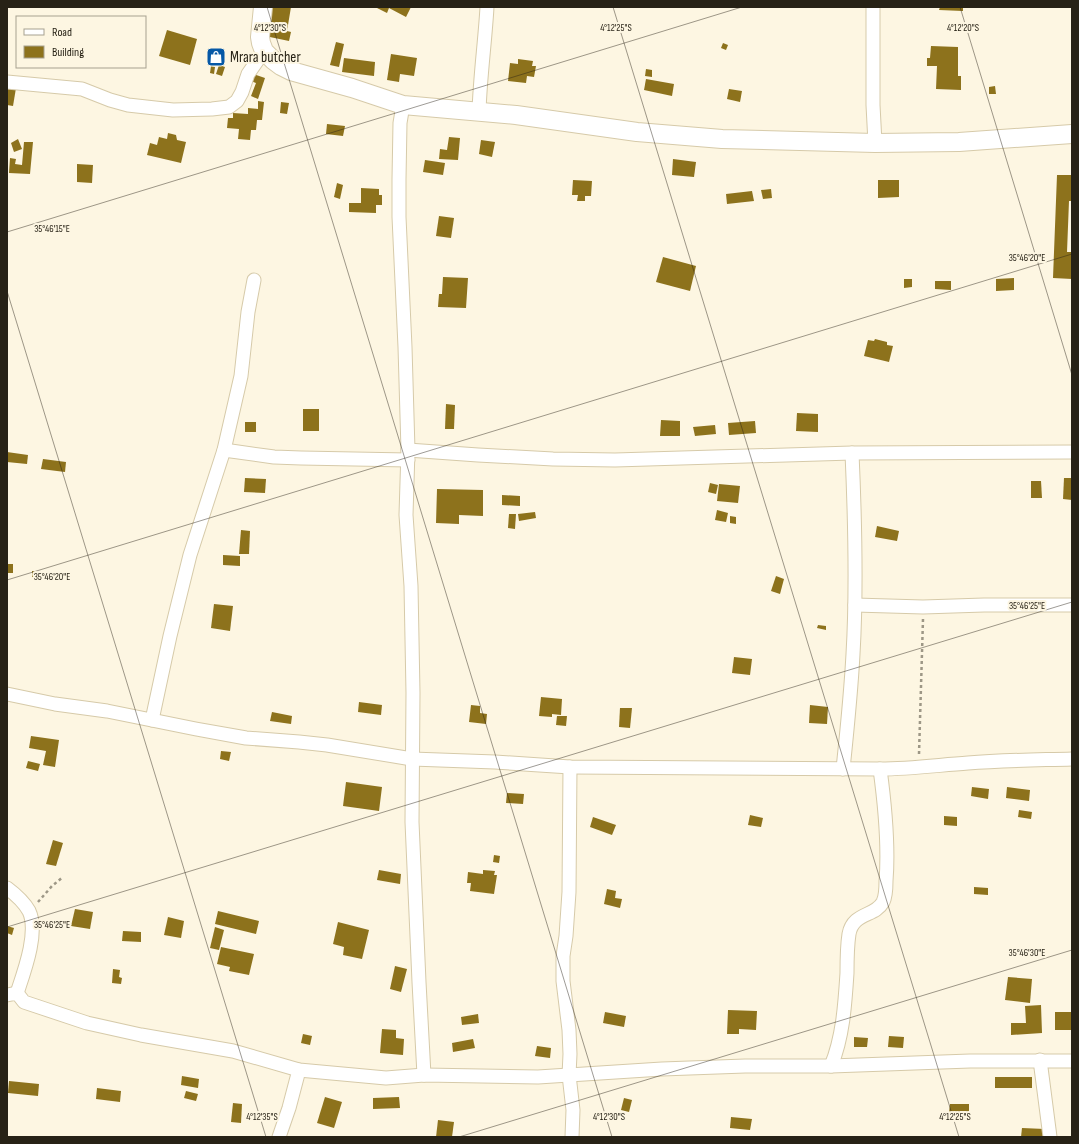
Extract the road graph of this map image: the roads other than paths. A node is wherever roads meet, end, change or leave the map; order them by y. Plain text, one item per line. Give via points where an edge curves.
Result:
1 (263, 7) edge
2 (487, 7) edge
3 (873, 7) edge
4 (264, 51) junction
5 (7, 82) edge
6 (404, 105) junction
7 (479, 112) junction
8 (1072, 134) edge
9 (875, 143) junction
10 (254, 280) dead end
11 (224, 450) junction
12 (1072, 452) edge
13 (852, 453) junction
14 (408, 454) junction
15 (855, 605) junction
16 (1072, 605) edge
17 (7, 694) edge
18 (152, 720) junction
19 (412, 759) junction
20 (1072, 760) edge
21 (570, 767) junction
22 (843, 769) junction
23 (880, 769) junction
24 (7, 888) edge
25 (12, 994) edge
26 (1040, 1060) junction
27 (1072, 1061) edge
28 (831, 1066) junction
29 (300, 1070) junction
30 (424, 1075) junction
31 (569, 1075) junction
32 (279, 1137) edge
33 (572, 1137) edge
34 (1050, 1137) edge

1 - 4 street via 260,37
2 - 7 street
3 - 9 street
4 - 5 street via 248,74 237,101 212,110 173,110 128,105 82,89
4 - 6 street via 291,71
6 - 7 street
6 - 14 street via 400,123 399,217
7 - 9 street via 637,132 715,138
8 - 9 street via 959,142
10 - 11 street via 241,376
11 - 14 street via 301,458
11 - 18 street via 190,555
12 - 13 street
13 - 14 street via 615,460
13 - 15 street
14 - 19 street via 406,515 411,586
15 - 16 street
15 - 22 street via 848,730
17 - 18 street
18 - 19 street via 246,738 299,742
19 - 21 street
19 - 30 street via 412,822
20 - 23 street via 982,762
21 - 22 street
21 - 31 street via 569,892 563,956 570,1054
22 - 23 street
23 - 28 street via 888,869 885,897 882,904 861,917 850,929 841,1035
24 - 25 street via 28,909 32,928 26,964
25 - 29 street via 24,1002 88,1023 232,1051
26 - 27 street
26 - 28 street
26 - 34 street
28 - 31 street via 744,1066
29 - 30 street via 386,1078
29 - 32 street
30 - 31 street
31 - 33 street via 573,1110

